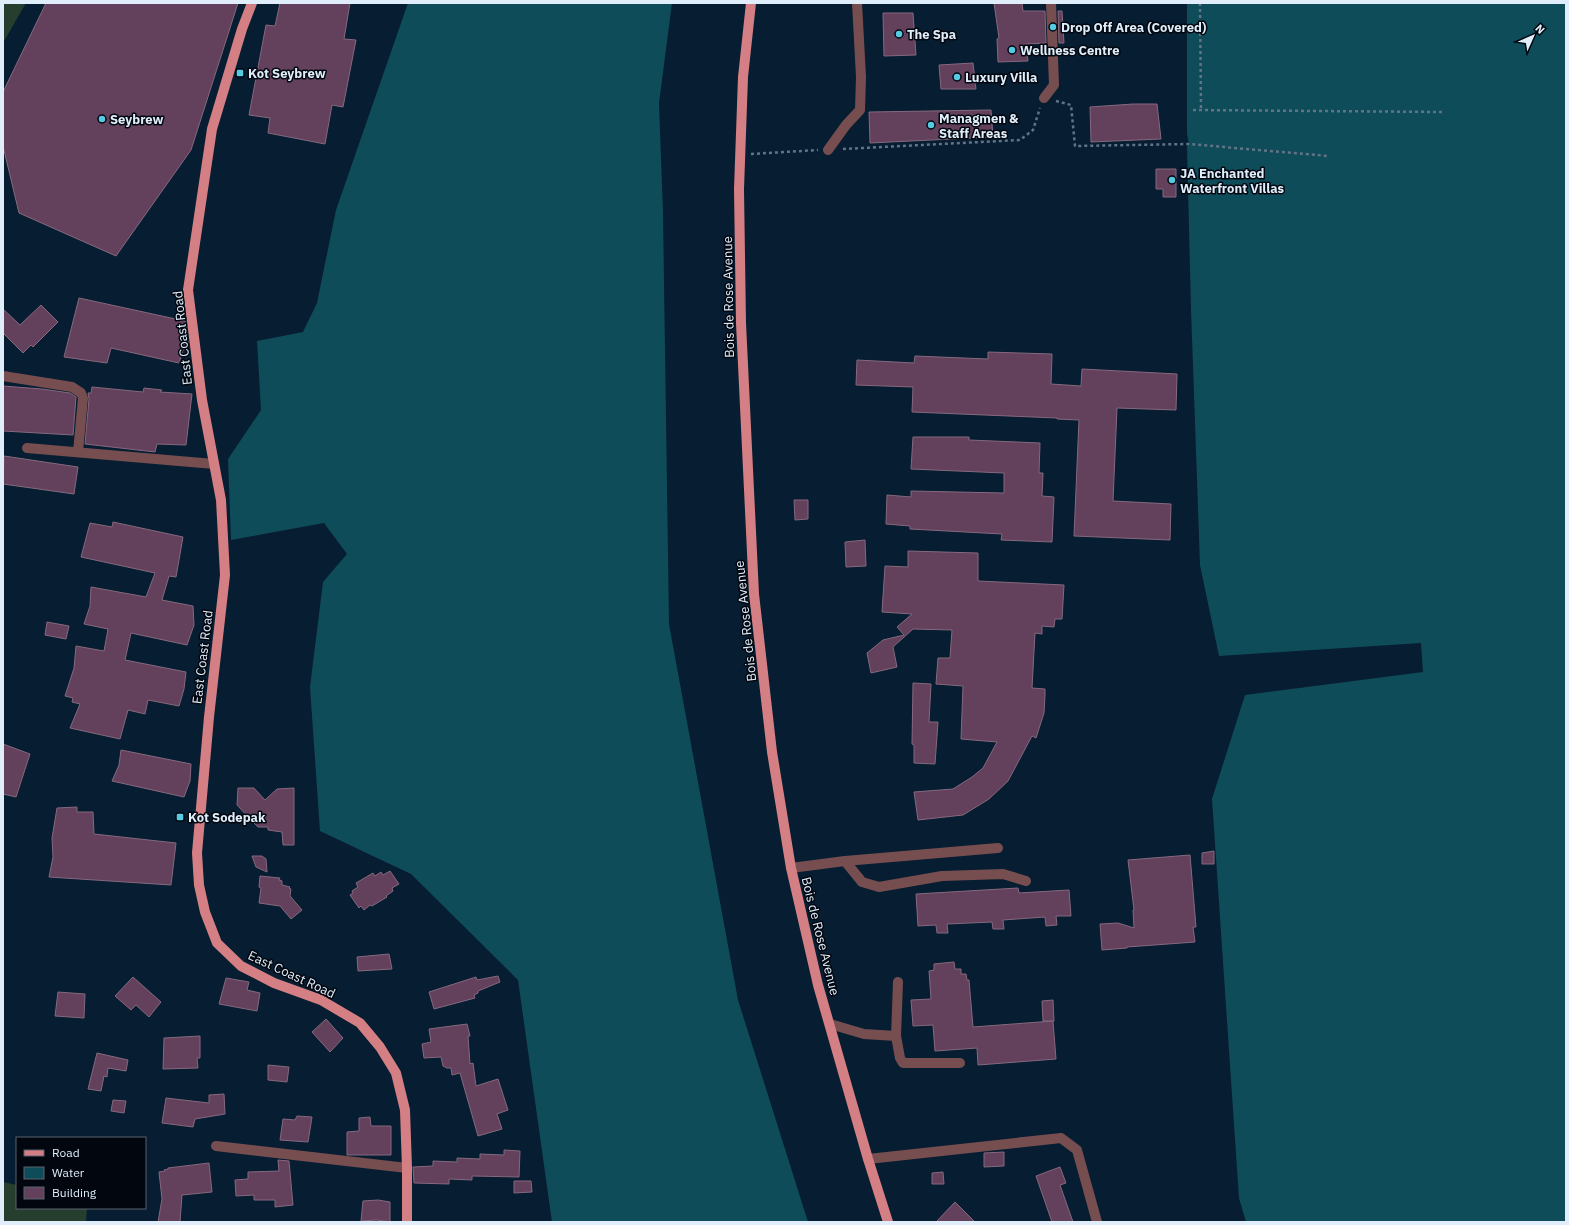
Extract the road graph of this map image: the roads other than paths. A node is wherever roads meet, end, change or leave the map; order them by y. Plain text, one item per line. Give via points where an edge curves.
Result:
1 (252, 3) edge
2 (751, 3) edge
3 (857, 3) edge
4 (1051, 3) edge
5 (1044, 98) road end
6 (828, 150) road end
7 (3, 376) edge
8 (27, 448) dead end
9 (78, 452) junction
10 (214, 464) junction
11 (998, 848) dead end
12 (845, 861) junction
13 (791, 868) junction
14 (1026, 881) dead end
15 (898, 982) dead end
16 (830, 1024) junction
17 (896, 1036) junction
18 (960, 1063) dead end
19 (216, 1146) dead end
20 (868, 1159) junction
21 (407, 1168) junction
22 (407, 1222) edge
23 (888, 1222) edge
24 (1097, 1222) edge

1 - 10 main road, East Coast Road via 212,129 188,290 202,400
2 - 13 main road, Bois de Rose Avenue via 743,77 740,155 741,323 754,594 772,752
3 - 6 street via 860,110
4 - 5 street via 1054,86
7 - 9 street via 72,387 81,393 83,398
8 - 9 street
9 - 10 street
10 - 21 main road, East Coast Road via 221,500 225,575 208,717 197,853 199,885 205,912 217,943 241,966 274,983 321,1000 360,1023 380,1047 396,1073 405,1110
11 - 12 street
12 - 13 street
12 - 14 street via 862,882 879,887 942,876 1002,874
13 - 16 main road, Bois de Rose Avenue via 818,985
15 - 17 street
16 - 17 street via 864,1034
16 - 20 main road, Bois de Rose Avenue
17 - 18 street via 903,1063
19 - 21 street
20 - 23 main road, Bois de Rose Avenue
20 - 24 street via 1061,1138 1077,1150
21 - 22 main road, East Coast Road

